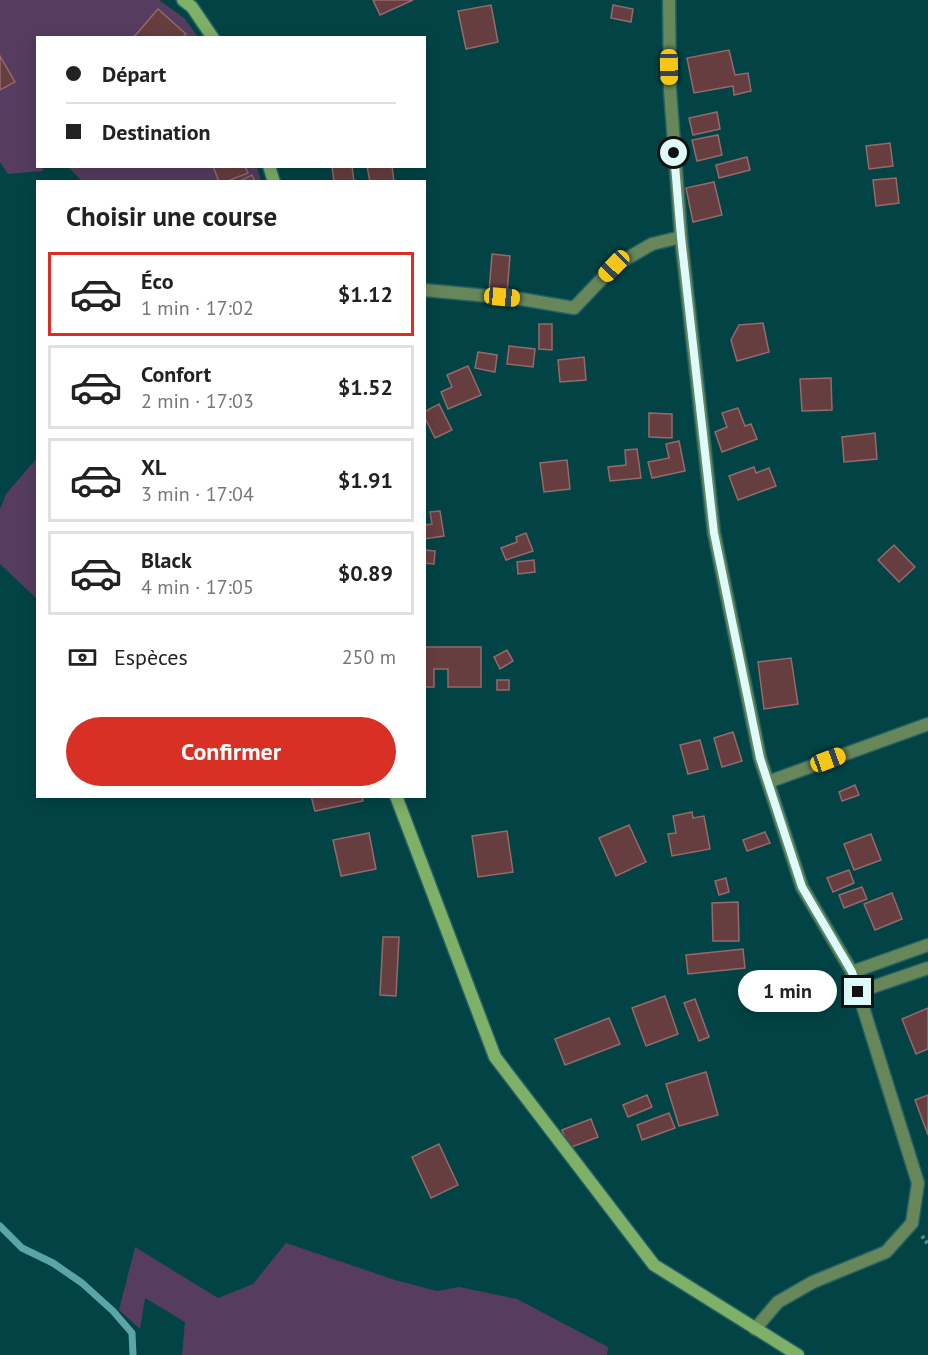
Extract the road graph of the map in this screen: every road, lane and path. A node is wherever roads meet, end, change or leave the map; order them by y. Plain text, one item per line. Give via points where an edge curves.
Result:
1 (183, 0) edge
2 (669, 0) edge
3 (212, 36) edge
4 (681, 237) junction
5 (426, 290) edge
6 (928, 724) edge
7 (768, 782) junction
8 (397, 798) edge
9 (928, 945) edge
10 (928, 968) edge
11 (852, 972) junction
12 (858, 992) junction
13 (755, 1329) junction
14 (798, 1355) edge

1 - 3 street
2 - 4 street via 670,90
4 - 5 street via 652,244 614,266 574,308
4 - 7 street via 714,533
6 - 7 street
7 - 11 street via 802,887
8 - 13 street via 495,1057 654,1265
9 - 11 street
10 - 12 street
11 - 12 street
12 - 13 street via 918,1184 912,1223 886,1252 813,1282 778,1302
13 - 14 street

